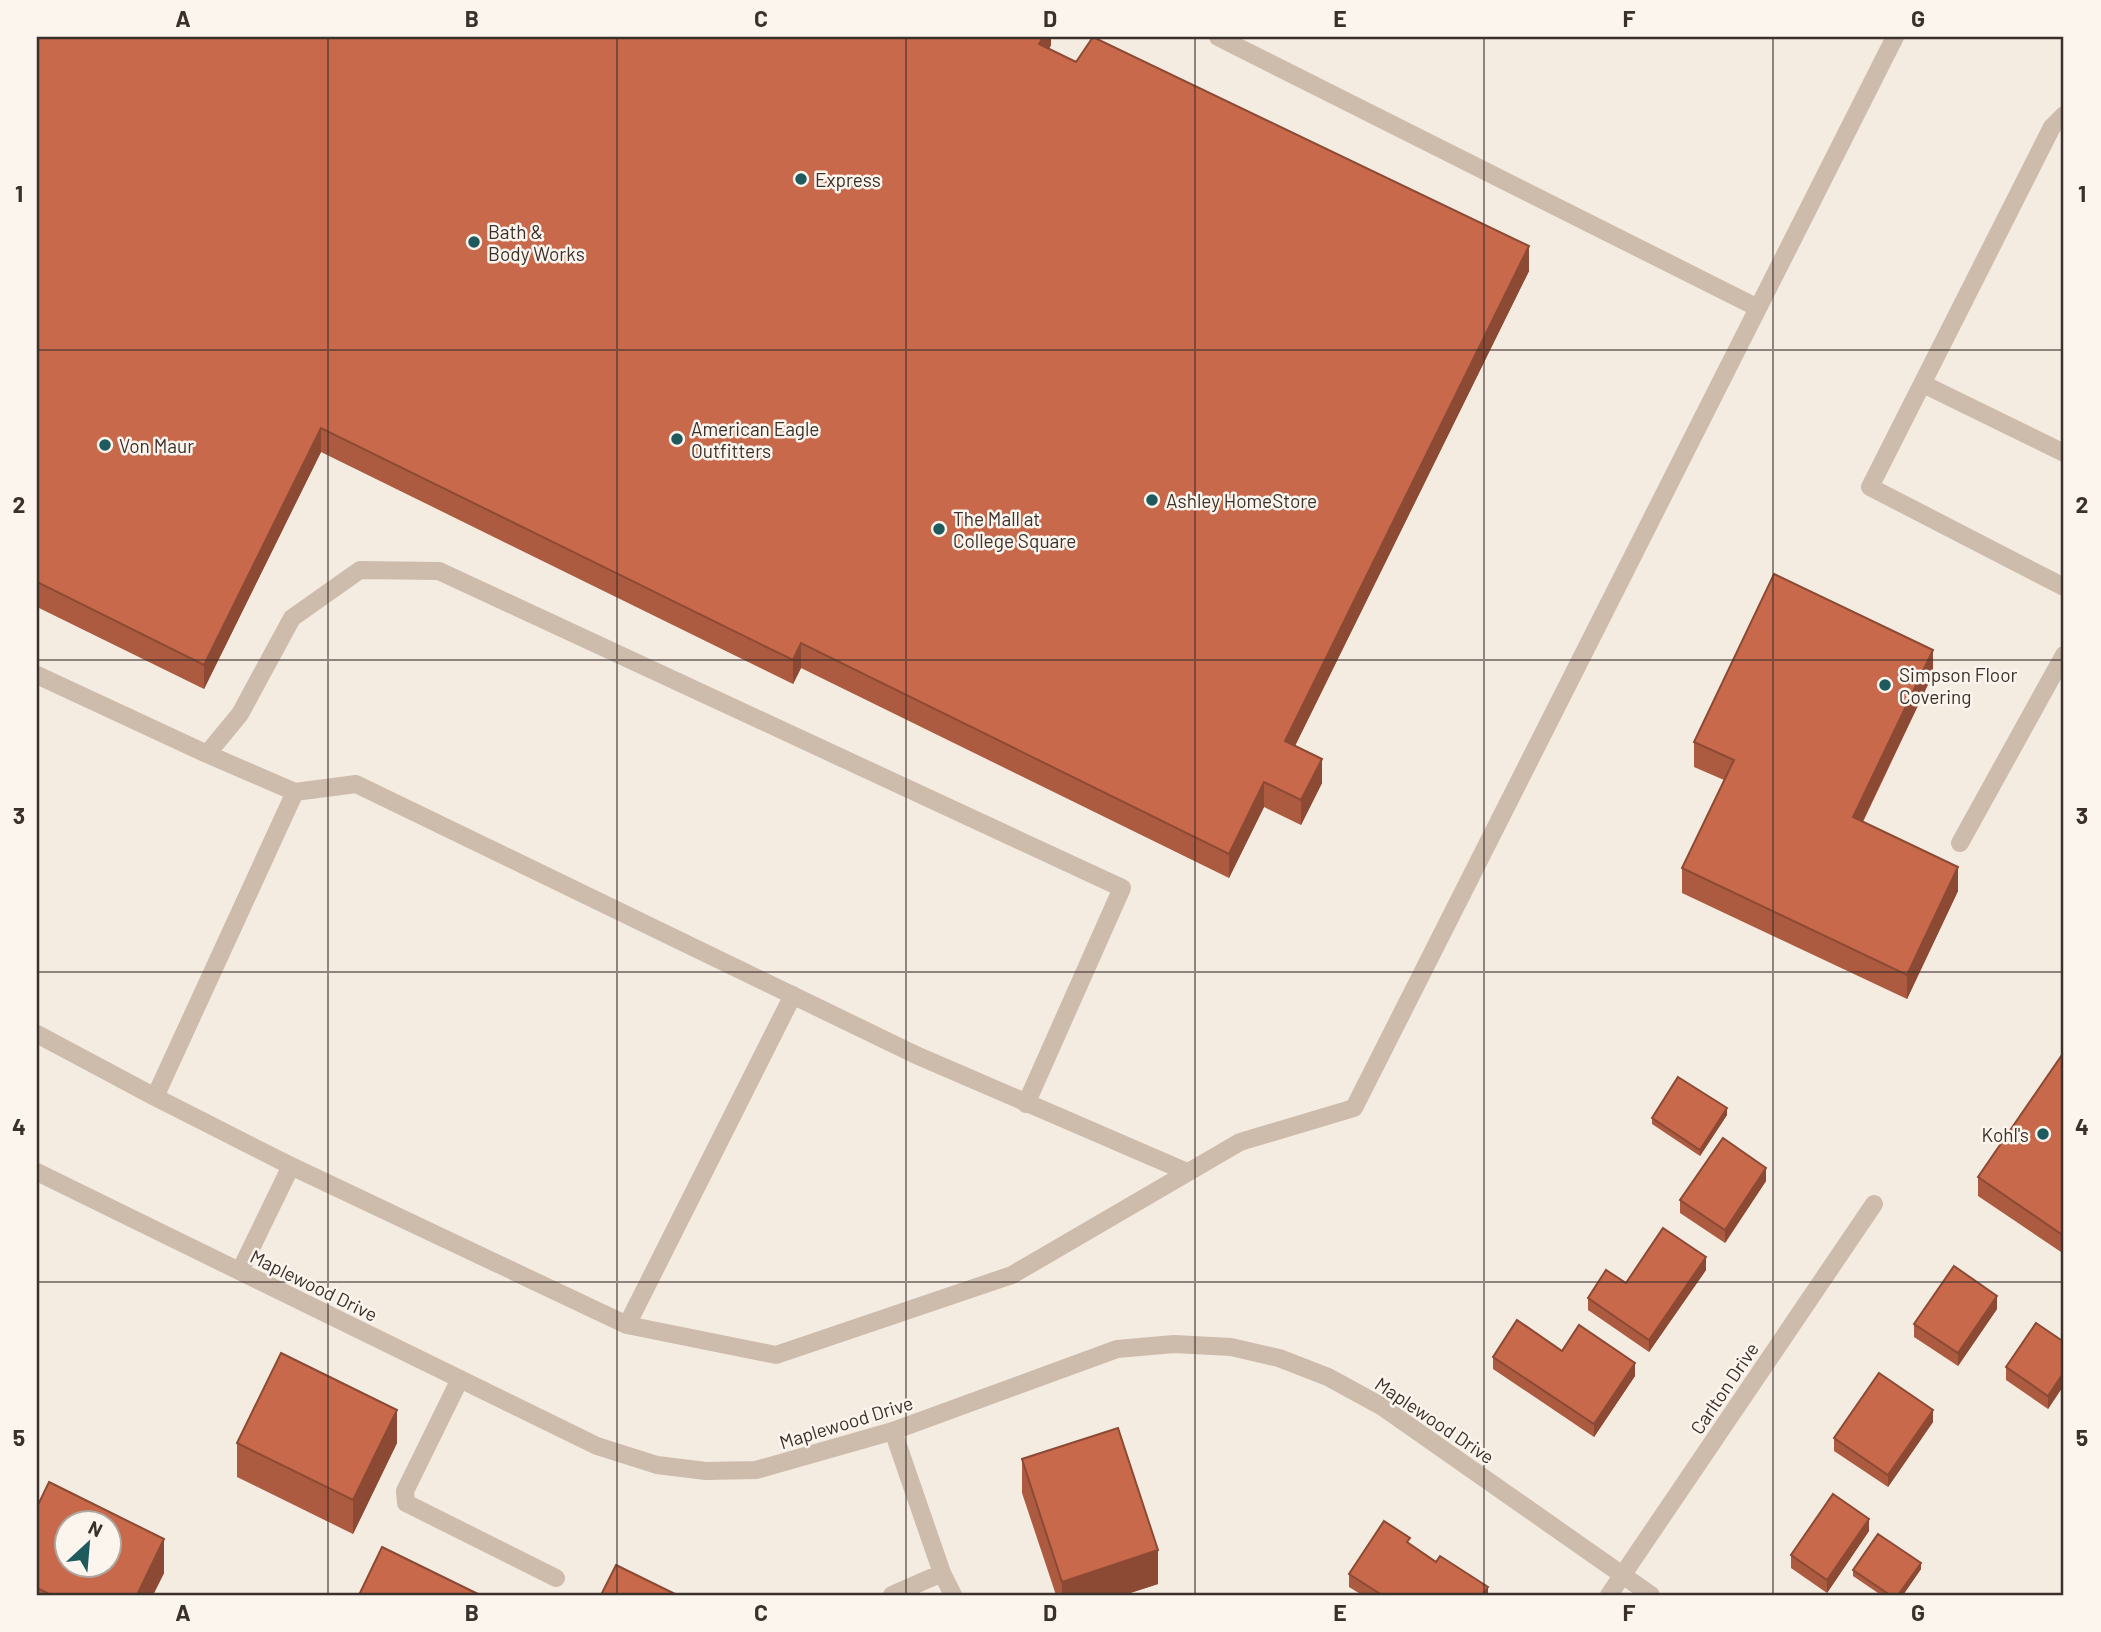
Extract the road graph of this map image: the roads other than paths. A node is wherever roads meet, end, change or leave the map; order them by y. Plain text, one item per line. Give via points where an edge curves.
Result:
1 (1218, 37) edge
2 (1895, 37) edge
3 (2064, 115) edge
4 (1758, 308) junction
5 (1923, 384) junction
6 (2064, 453) edge
7 (2064, 587) edge
8 (2064, 655) edge
9 (37, 675) edge
10 (207, 754) junction
11 (295, 792) junction
12 (1960, 843) dead end
13 (793, 995) junction
14 (37, 1034) edge
15 (155, 1097) junction
16 (1026, 1104) junction
17 (291, 1166) junction
18 (37, 1172) edge
19 (1187, 1172) junction
20 (1874, 1204) dead end
21 (240, 1271) junction
22 (626, 1325) junction
23 (460, 1379) junction
24 (893, 1431) junction
25 (942, 1573) junction
26 (1622, 1576) junction
27 (556, 1578) dead end
28 (892, 1595) edge
29 (953, 1595) edge
30 (1609, 1595) edge
31 (1651, 1595) edge

1 - 4 street
2 - 4 street
3 - 5 street via 2052,127
4 - 19 street via 1354,1108 1240,1142
5 - 6 street
5 - 7 street via 1870,487
8 - 12 street
9 - 10 street
10 - 11 street
10 - 16 street via 240,714 292,618 360,570 439,571 1122,888
11 - 13 street via 356,784
11 - 15 street
13 - 16 street
13 - 22 street
14 - 15 street
15 - 17 street
16 - 19 street
17 - 21 street
17 - 22 street
18 - 21 street, Maplewood Drive
19 - 22 street via 1012,1275 776,1355
20 - 26 street, Carlton Drive
21 - 23 street, Maplewood Drive
23 - 24 street, Maplewood Drive via 597,1446 657,1465 706,1471 755,1470
23 - 27 street via 405,1491 406,1503
24 - 25 street
24 - 26 street, Maplewood Drive via 1117,1349 1174,1344 1231,1347 1279,1358 1328,1377 1381,1406
25 - 28 street
25 - 29 street
26 - 30 street, Carlton Drive
26 - 31 street, Maplewood Drive

